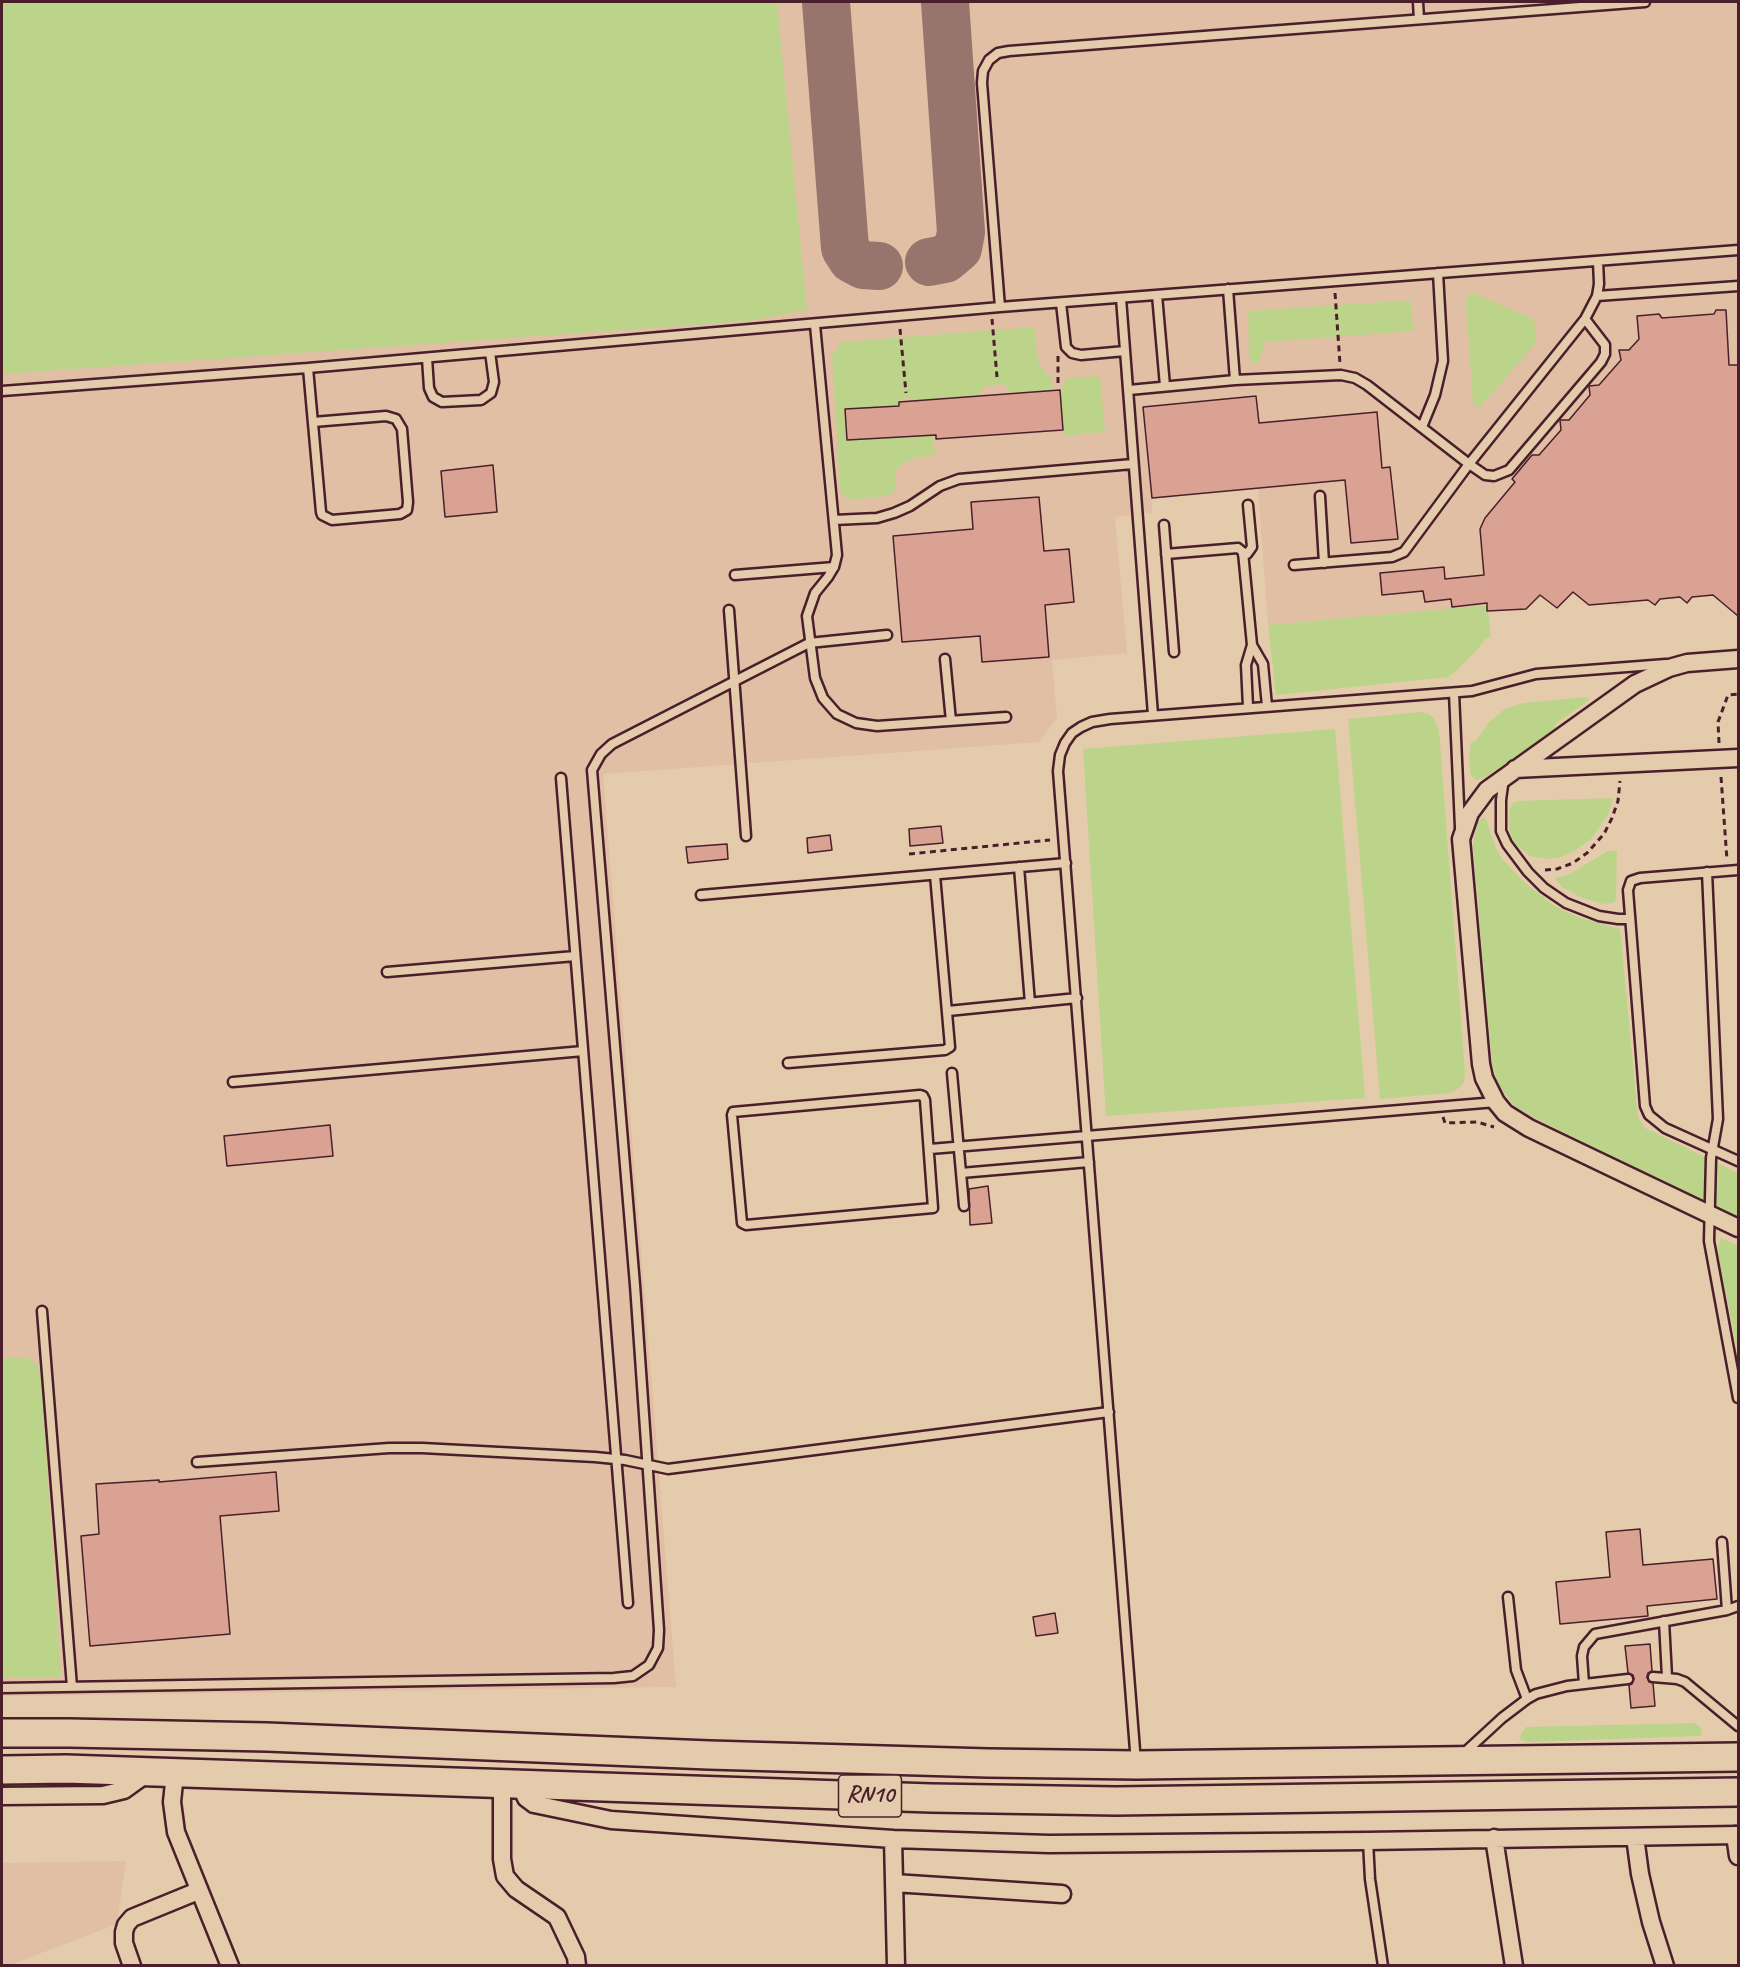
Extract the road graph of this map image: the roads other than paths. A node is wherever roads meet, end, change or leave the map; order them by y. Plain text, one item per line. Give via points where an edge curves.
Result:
1 (1418, 2) edge
2 (1645, 2) edge
3 (1419, 19) junction
4 (1738, 250) edge
5 (1598, 261) junction
6 (1438, 273) junction
7 (1738, 286) edge
8 (1228, 289) junction
9 (1157, 295) junction
10 (1597, 296) junction
11 (1121, 298) junction
12 (1061, 303) junction
13 (996, 308) junction
14 (1585, 319) junction
15 (815, 325) junction
16 (1125, 351) junction
17 (490, 352) junction
18 (427, 358) junction
19 (308, 368) junction
20 (1235, 380) junction
21 (1165, 386) junction
22 (1129, 390) junction
23 (2, 391) edge
24 (313, 422) junction
25 (1422, 427) junction
26 (1133, 464) junction
27 (1469, 464) junction
28 (1320, 496) dead end
29 (1248, 505) dead end
30 (834, 520) junction
31 (1164, 525) dead end
32 (1166, 554) junction
33 (1243, 555) junction
34 (1324, 563) junction
35 (1294, 566) dead end
36 (834, 567) junction
37 (735, 575) dead end
38 (729, 610) dead end
39 (887, 635) dead end
40 (809, 643) junction
41 (1252, 645) junction
42 (1174, 652) dead end
43 (945, 659) dead end
44 (1738, 659) edge
45 (1688, 663) junction
46 (735, 681) junction
47 (1454, 693) junction
48 (1267, 706) junction
49 (1248, 707) junction
50 (1153, 715) junction
51 (1006, 717) dead end
52 (951, 721) junction
53 (1738, 758) edge
54 (1510, 773) junction
55 (561, 778) dead end
56 (746, 836) dead end
57 (1461, 839) junction
58 (1066, 863) junction
59 (1019, 867) junction
60 (1738, 870) edge
61 (1707, 872) junction
62 (935, 875) junction
63 (700, 895) dead end
64 (1630, 919) junction
65 (575, 956) junction
66 (387, 972) dead end
67 (1077, 998) junction
68 (1030, 1003) junction
69 (948, 1011) junction
70 (583, 1051) junction
71 (788, 1063) dead end
72 (952, 1073) dead end
73 (233, 1082) dead end
74 (1496, 1102) junction
75 (1088, 1135) junction
76 (958, 1147) junction
77 (930, 1149) junction
78 (1713, 1150) junction
79 (1738, 1161) edge
80 (1089, 1162) junction
81 (961, 1173) junction
82 (964, 1206) dead end
83 (1710, 1214) junction
84 (1738, 1228) edge
85 (42, 1311) dead end
86 (1738, 1398) edge
87 (1109, 1412) junction
88 (615, 1459) junction
89 (196, 1462) dead end
90 (649, 1466) junction
91 (1722, 1542) dead end
92 (1508, 1596) dead end
93 (628, 1603) dead end
94 (1738, 1606) edge
95 (1727, 1610) junction
96 (1664, 1622) junction
97 (1653, 1677) dead end
98 (1667, 1677) junction
99 (1628, 1679) dead end
100 (1584, 1684) junction
101 (72, 1687) junction
102 (2, 1688) edge
103 (1527, 1699) junction
104 (1738, 1726) edge
105 (2, 1733) edge
106 (1738, 1757) edge
107 (1457, 1761) junction
108 (1137, 1765) junction
109 (2, 1770) edge
110 (162, 1772) junction
111 (511, 1784) junction
112 (1738, 1792) edge
113 (2, 1796) edge
114 (1737, 1835) edge
115 (1635, 1837) junction
116 (1494, 1838) junction
117 (893, 1839) junction
118 (1368, 1842) junction
119 (1738, 1856) edge
120 (894, 1883) junction
121 (198, 1891) junction
122 (1062, 1894) dead end
123 (132, 1965) edge
124 (230, 1965) edge
125 (577, 1965) edge
126 (896, 1965) edge
127 (1383, 1965) edge
128 (1514, 1965) edge
129 (1665, 1965) edge

1 - 3 lane
2 - 3 lane
3 - 13 lane via 998,53 983,71 982,83
4 - 5 lane
5 - 6 lane
5 - 10 lane
6 - 8 lane
6 - 25 lane via 1443,361 1438,387
7 - 10 lane
8 - 9 lane
8 - 20 lane
9 - 11 lane
9 - 21 lane
10 - 14 lane
11 - 12 lane
11 - 16 lane
12 - 13 lane
12 - 16 lane via 1066,347 1072,353
13 - 15 lane
14 - 27 lane
14 - 27 lane via 1605,345 1601,362 1509,470 1485,475
15 - 17 lane
15 - 30 lane
16 - 22 lane
17 - 18 lane
17 - 18 lane via 494,382 491,393 481,400 442,402 433,397
18 - 19 lane
19 - 23 lane
19 - 24 lane
20 - 21 lane
20 - 25 lane via 1341,375 1354,378
21 - 22 lane
22 - 26 lane
24 - 24 lane via 386,416 396,419 402,429 407,510 400,514 325,518 321,512
25 - 27 lane
26 - 30 lane via 959,479 894,513
26 - 50 lane
27 - 34 lane via 1404,552 1392,557
28 - 34 lane
29 - 33 lane via 1252,547
30 - 36 lane
31 - 32 lane
32 - 33 lane via 1238,548
32 - 42 lane
33 - 41 lane
34 - 35 lane
36 - 37 lane
36 - 40 lane via 810,604
38 - 46 lane
39 - 40 lane
40 - 46 lane
40 - 52 lane via 814,678 823,698 837,714 856,723 877,726
41 - 48 lane via 1263,664
41 - 49 lane via 1246,665
43 - 52 lane
44 - 45 street
45 - 47 lane via 1536,674 1491,688
45 - 54 street via 1635,684
46 - 56 lane
46 - 90 lane via 612,744 592,770
47 - 48 lane
47 - 57 lane
48 - 49 lane
49 - 50 lane
50 - 58 lane via 1092,722 1072,733 1065,743 1058,771
51 - 52 lane
53 - 54 street
54 - 57 street via 1478,801
54 - 64 lane via 1501,800 1501,831 1528,872 1566,903 1599,916
55 - 65 lane
57 - 74 street via 1481,1064
58 - 59 lane
58 - 67 lane
59 - 62 lane
59 - 68 lane
60 - 61 lane
61 - 64 lane via 1634,879 1628,885
61 - 78 lane via 1718,1100
62 - 63 lane
62 - 69 lane
64 - 78 lane via 1645,1106 1649,1115 1665,1128
65 - 66 lane
65 - 70 lane
67 - 68 lane
67 - 75 lane
68 - 69 lane
69 - 71 lane via 948,1049
70 - 73 lane
70 - 88 lane
72 - 76 lane
74 - 75 lane
74 - 83 street via 1505,1113 1529,1128
75 - 76 lane
75 - 80 lane
76 - 77 lane
76 - 81 lane
77 - 77 lane via 935,1204 932,1209 742,1223 733,1112 921,1096 925,1100
78 - 79 lane
78 - 83 lane
80 - 81 lane
80 - 87 lane
81 - 82 lane
83 - 84 street
83 - 86 lane via 1710,1250
85 - 101 lane
87 - 90 lane via 674,1469
87 - 108 lane
88 - 89 lane via 388,1448
88 - 90 lane
88 - 93 lane
90 - 101 lane via 658,1648 649,1665 633,1676
91 - 95 lane
92 - 103 lane via 1516,1670
94 - 95 lane
95 - 96 lane
96 - 98 lane
96 - 100 lane via 1595,1634 1582,1656
97 - 98 lane
98 - 104 lane via 1693,1687
99 - 100 lane
100 - 103 lane via 1546,1690
101 - 102 lane
103 - 107 lane
105 - 108 highway, RN10 via 267,1737 852,1760
106 - 107 highway, RN10
107 - 108 highway, RN10
109 - 110 highway, RN10
110 - 111 highway, RN10
110 - 113 street via 104,1795
110 - 121 street via 176,1832
111 - 112 highway, RN10 via 1116,1801
111 - 117 street via 534,1804 611,1820
111 - 125 street via 502,1859 505,1876 516,1889 557,1917
114 - 115 street
114 - 119 street
115 - 116 street
115 - 129 street via 1640,1874
116 - 118 street
116 - 128 street
117 - 118 street via 1049,1844
117 - 120 street
118 - 127 lane
120 - 122 street
120 - 126 street
121 - 123 street via 132,1918 124,1932
121 - 124 street

